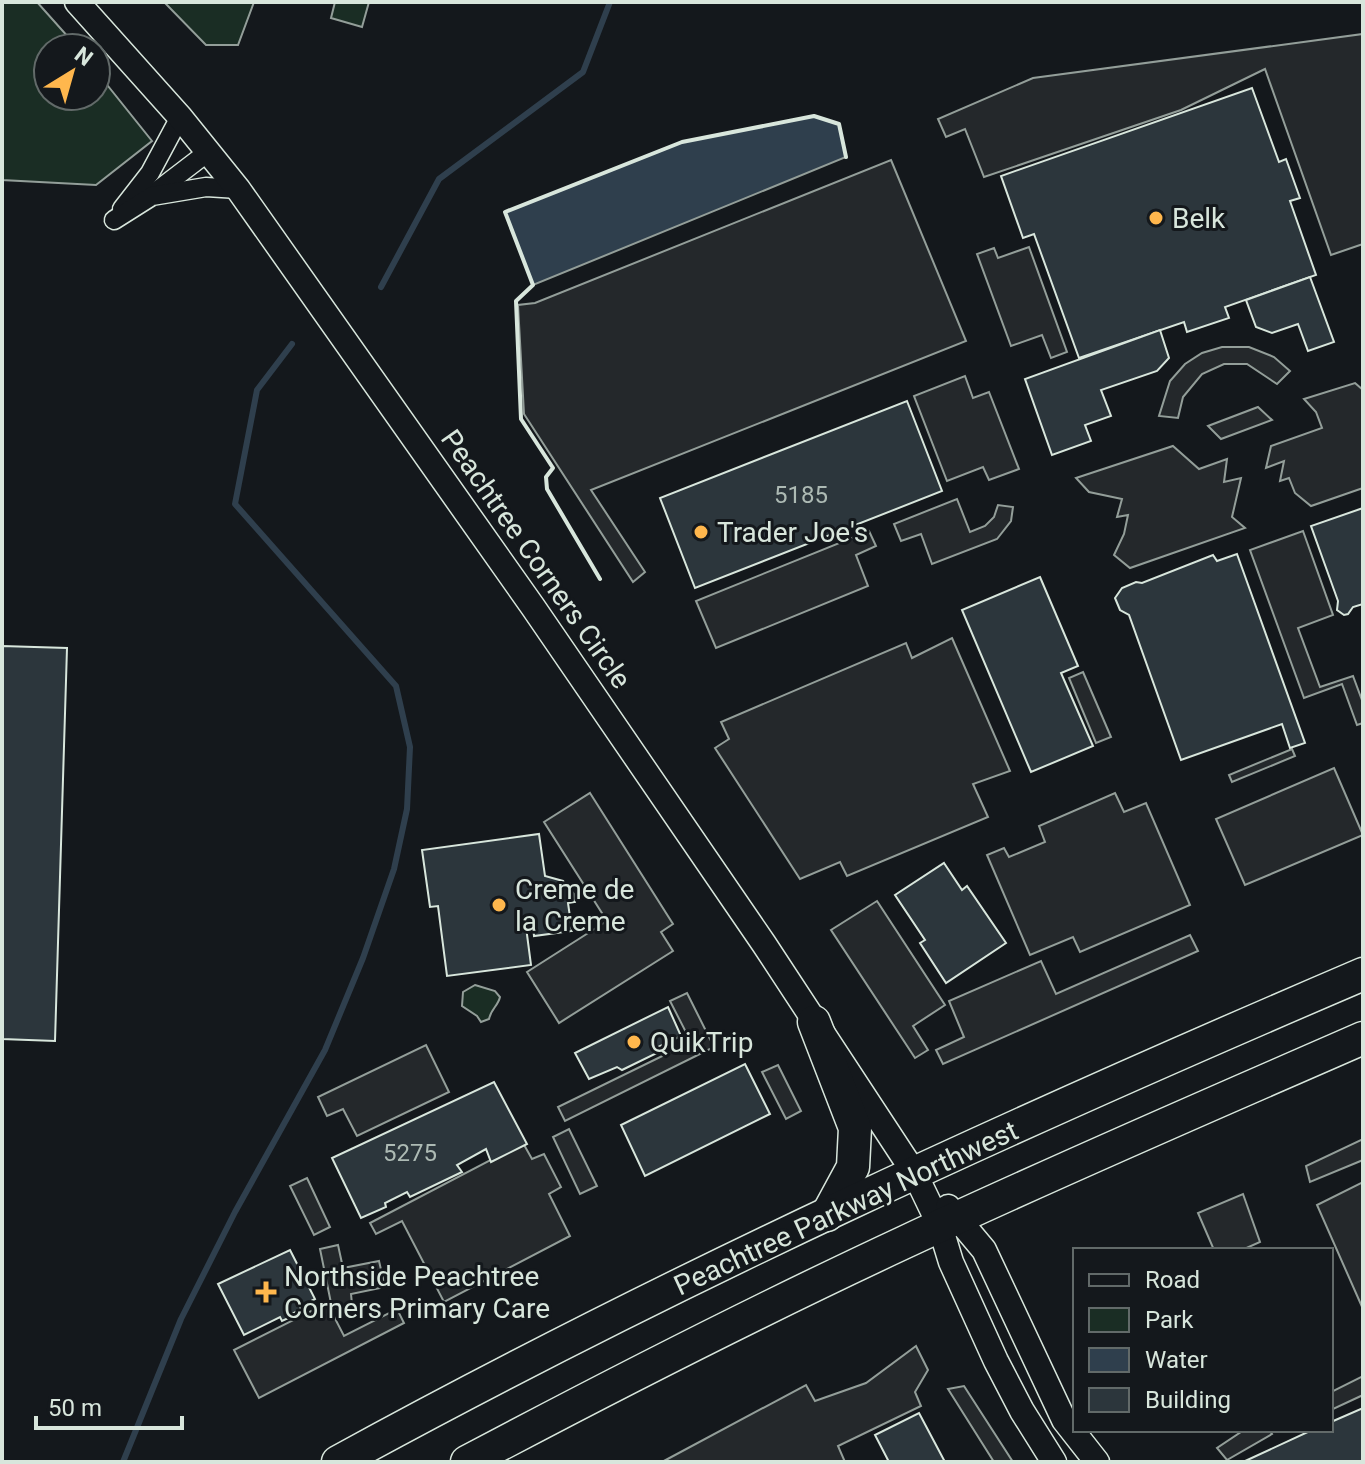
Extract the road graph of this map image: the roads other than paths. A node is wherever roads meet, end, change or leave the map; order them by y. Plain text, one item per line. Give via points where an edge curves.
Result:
1 (77, 2) edge
2 (180, 117) junction
3 (208, 152) junction
4 (238, 189) junction
5 (152, 196) junction
6 (1363, 974) edge
7 (814, 1022) junction
8 (1363, 1038) edge
9 (915, 1174) junction
10 (827, 1215) junction
11 (949, 1222) junction
12 (422, 1417) junction
13 (1073, 1431) edge
14 (1073, 1432) edge
15 (338, 1462) edge
16 (378, 1462) edge
17 (467, 1462) edge
18 (1054, 1462) edge
19 (1097, 1462) edge

1 - 2 street, Peachtree Corners Circle
2 - 3 street, Peachtree Corners Circle
2 - 5 street via 150,173 114,220
3 - 4 street, Peachtree Corners Circle
3 - 5 street
4 - 5 street via 206,187
4 - 7 street, Peachtree Corners Circle via 533,607
6 - 9 highway, Peachtree Parkway Northwest
7 - 9 street, Peachtree Corners Circle
7 - 10 highway via 855,1128 853,1167
8 - 11 highway, Peachtree Parkway Northwest
9 - 10 highway, Peachtree Parkway Northwest
9 - 11 street, Peachtree Corners Circle
10 - 12 highway, Peachtree Parkway Northwest
11 - 13 street, Peachtree Corners Circle via 984,1250
11 - 17 highway, Peachtree Parkway Northwest via 680,1350
11 - 18 street, Peachtree Corners Circle via 951,1262 996,1361
12 - 15 highway, Peachtree Parkway Northwest
12 - 16 highway
14 - 19 street, Peachtree Corners Circle

